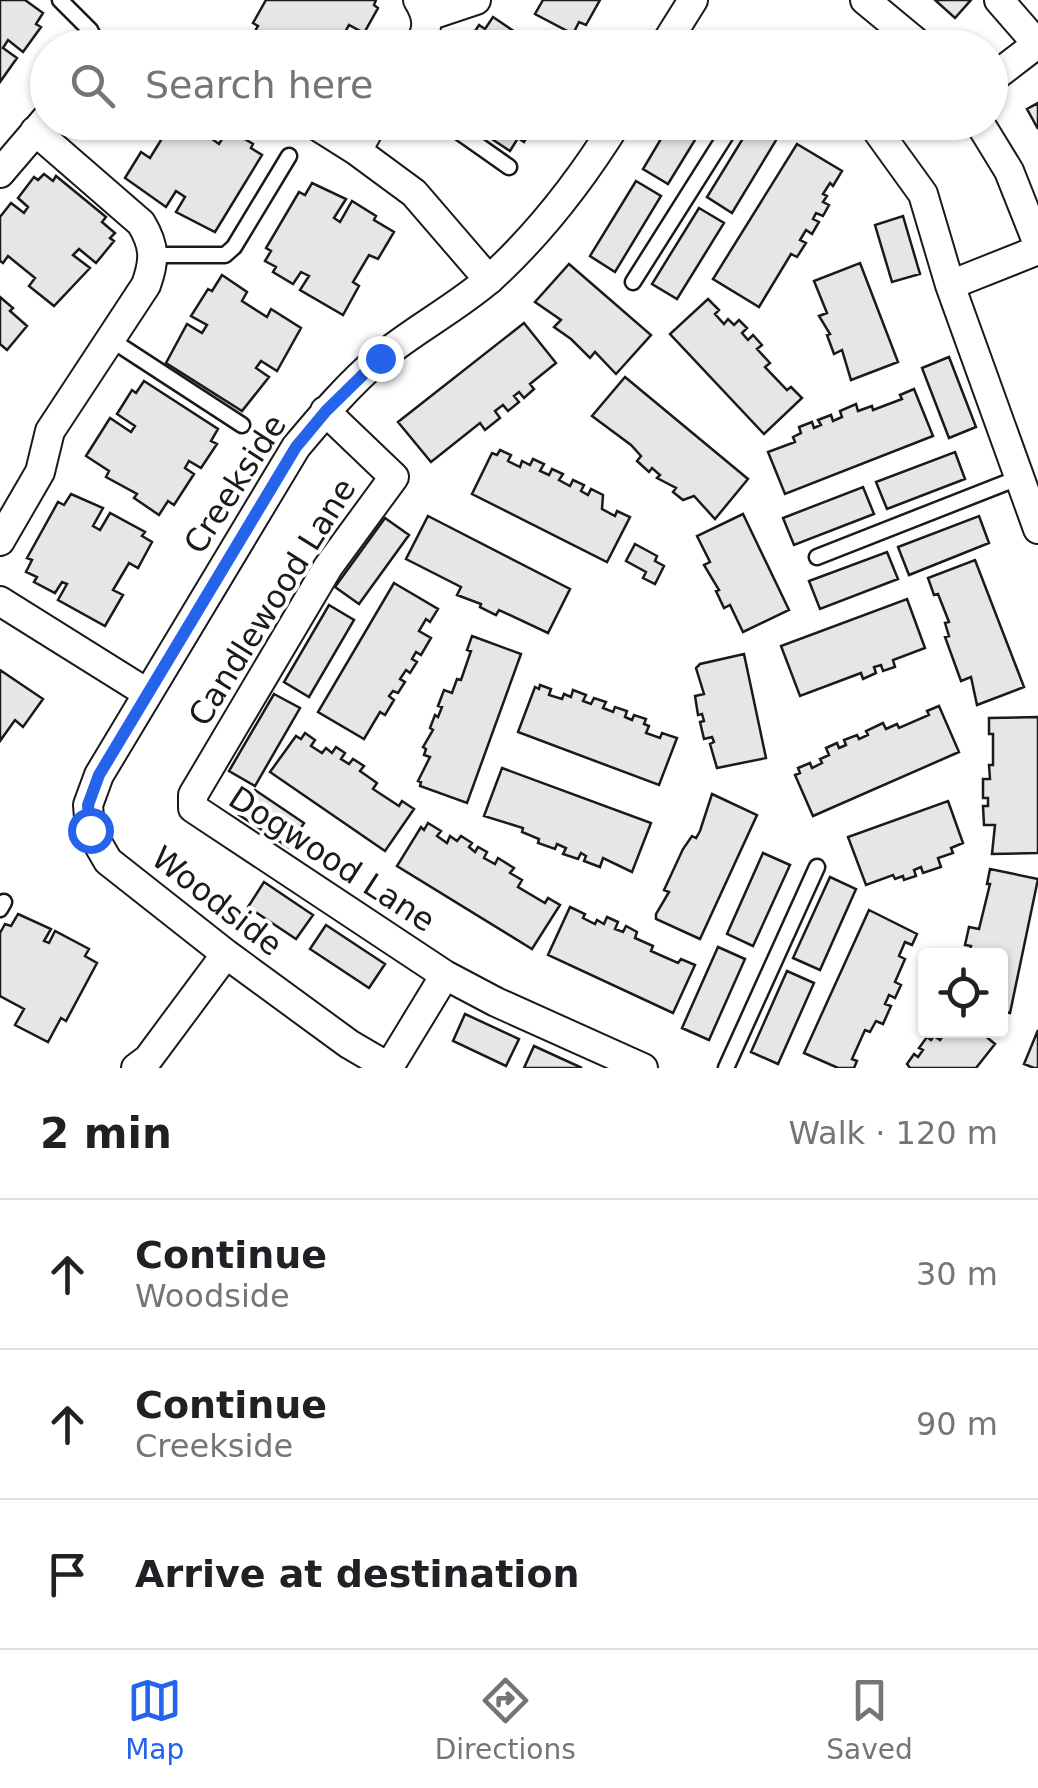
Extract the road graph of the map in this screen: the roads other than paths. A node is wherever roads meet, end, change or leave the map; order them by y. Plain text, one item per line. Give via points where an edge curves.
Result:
1 (60, 0) edge
2 (476, 0) edge
3 (693, 0) edge
4 (864, 0) edge
5 (999, 0) edge
6 (423, 8) edge
7 (90, 30) edge
8 (675, 30) edge
9 (901, 30) edge
10 (1038, 44) edge
11 (1008, 66) edge
12 (30, 138) edge
13 (58, 140) edge
14 (340, 140) edge
15 (362, 140) edge
16 (471, 140) edge
17 (606, 140) edge
18 (723, 140) edge
19 (884, 140) edge
20 (990, 140) edge
21 (356, 150) junction
22 (289, 156) dead end
23 (509, 167) dead end
24 (0, 173) edge
25 (1038, 247) edge
26 (153, 255) junction
27 (488, 280) junction
28 (633, 282) dead end
29 (950, 285) junction
30 (110, 339) junction
31 (326, 411) junction
32 (242, 425) dead end
33 (1018, 478) junction
34 (1038, 529) edge
35 (0, 541) edge
36 (817, 557) dead end
37 (0, 601) edge
38 (147, 693) junction
39 (192, 795) joint
40 (817, 867) dead end
41 (226, 954) junction
42 (445, 976) junction
43 (136, 1068) edge
44 (390, 1068) edge
45 (643, 1068) edge
46 (726, 1068) edge

1 - 7 lane
2 - 6 street
3 - 8 street
4 - 9 street
5 - 10 street
10 - 11 street
12 - 24 street
13 - 26 street via 140,224
14 - 21 street
15 - 21 street
16 - 23 lane
17 - 27 street, Creekside via 530,240
18 - 28 lane
19 - 29 street via 923,194
20 - 25 street
21 - 27 street via 414,193
22 - 26 lane via 225,255
25 - 29 street
26 - 30 street via 146,285
27 - 31 street, Creekside via 380,358
29 - 33 street
30 - 32 lane
30 - 35 street via 50,431 40,472
31 - 38 street, Creekside via 296,447
31 - 39 street, Candlewood Lane via 394,476 328,567
33 - 34 street
33 - 36 lane
37 - 38 street
38 - 41 street, Woodside via 99,775 88,805 90,830 108,861
39 - 42 street, Dogwood Lane via 193,808 204,816
40 - 46 lane
41 - 43 street
41 - 44 street, Woodside
42 - 44 street, Dogwood Lane
42 - 45 street, Dogwood Lane

